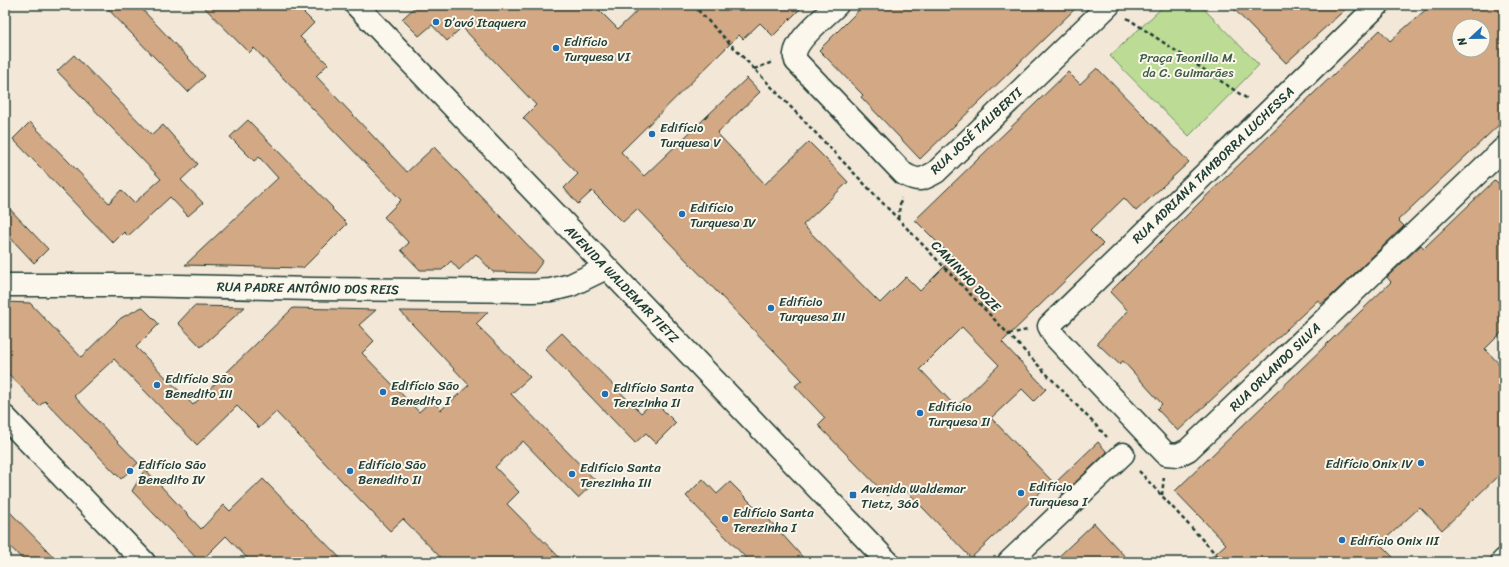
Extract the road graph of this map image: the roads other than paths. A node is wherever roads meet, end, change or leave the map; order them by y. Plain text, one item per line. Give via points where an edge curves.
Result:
1 (356, 5) edge
2 (837, 5) edge
3 (1378, 5) edge
4 (1108, 6) edge
5 (1504, 148) edge
6 (606, 268) junction
7 (5, 285) edge
8 (1049, 326) joint
9 (5, 417) edge
10 (1123, 454) road end
11 (1504, 560) edge
12 (144, 562) edge
13 (888, 562) edge
14 (1009, 562) edge
15 (1502, 562) edge

1 - 6 street, AVENIDA WALDEMAR TIETZ
2 - 4 street, RUA JOSÉ TALIBERTI via 797,47 794,55 796,61 904,174 914,180 923,180 936,172
3 - 8 street, RUA ADRIANA TAMBORRA LUCHESSA
5 - 8 street, RUA ORLANDO SILVA via 1188,450 1178,455 1166,454 1055,337
6 - 7 street, RUA PADRE ANTÔNIO DOS REIS via 572,285 533,291 312,290 131,284
6 - 13 street, AVENIDA WALDEMAR TIETZ
9 - 12 street
10 - 14 street
11 - 15 street

